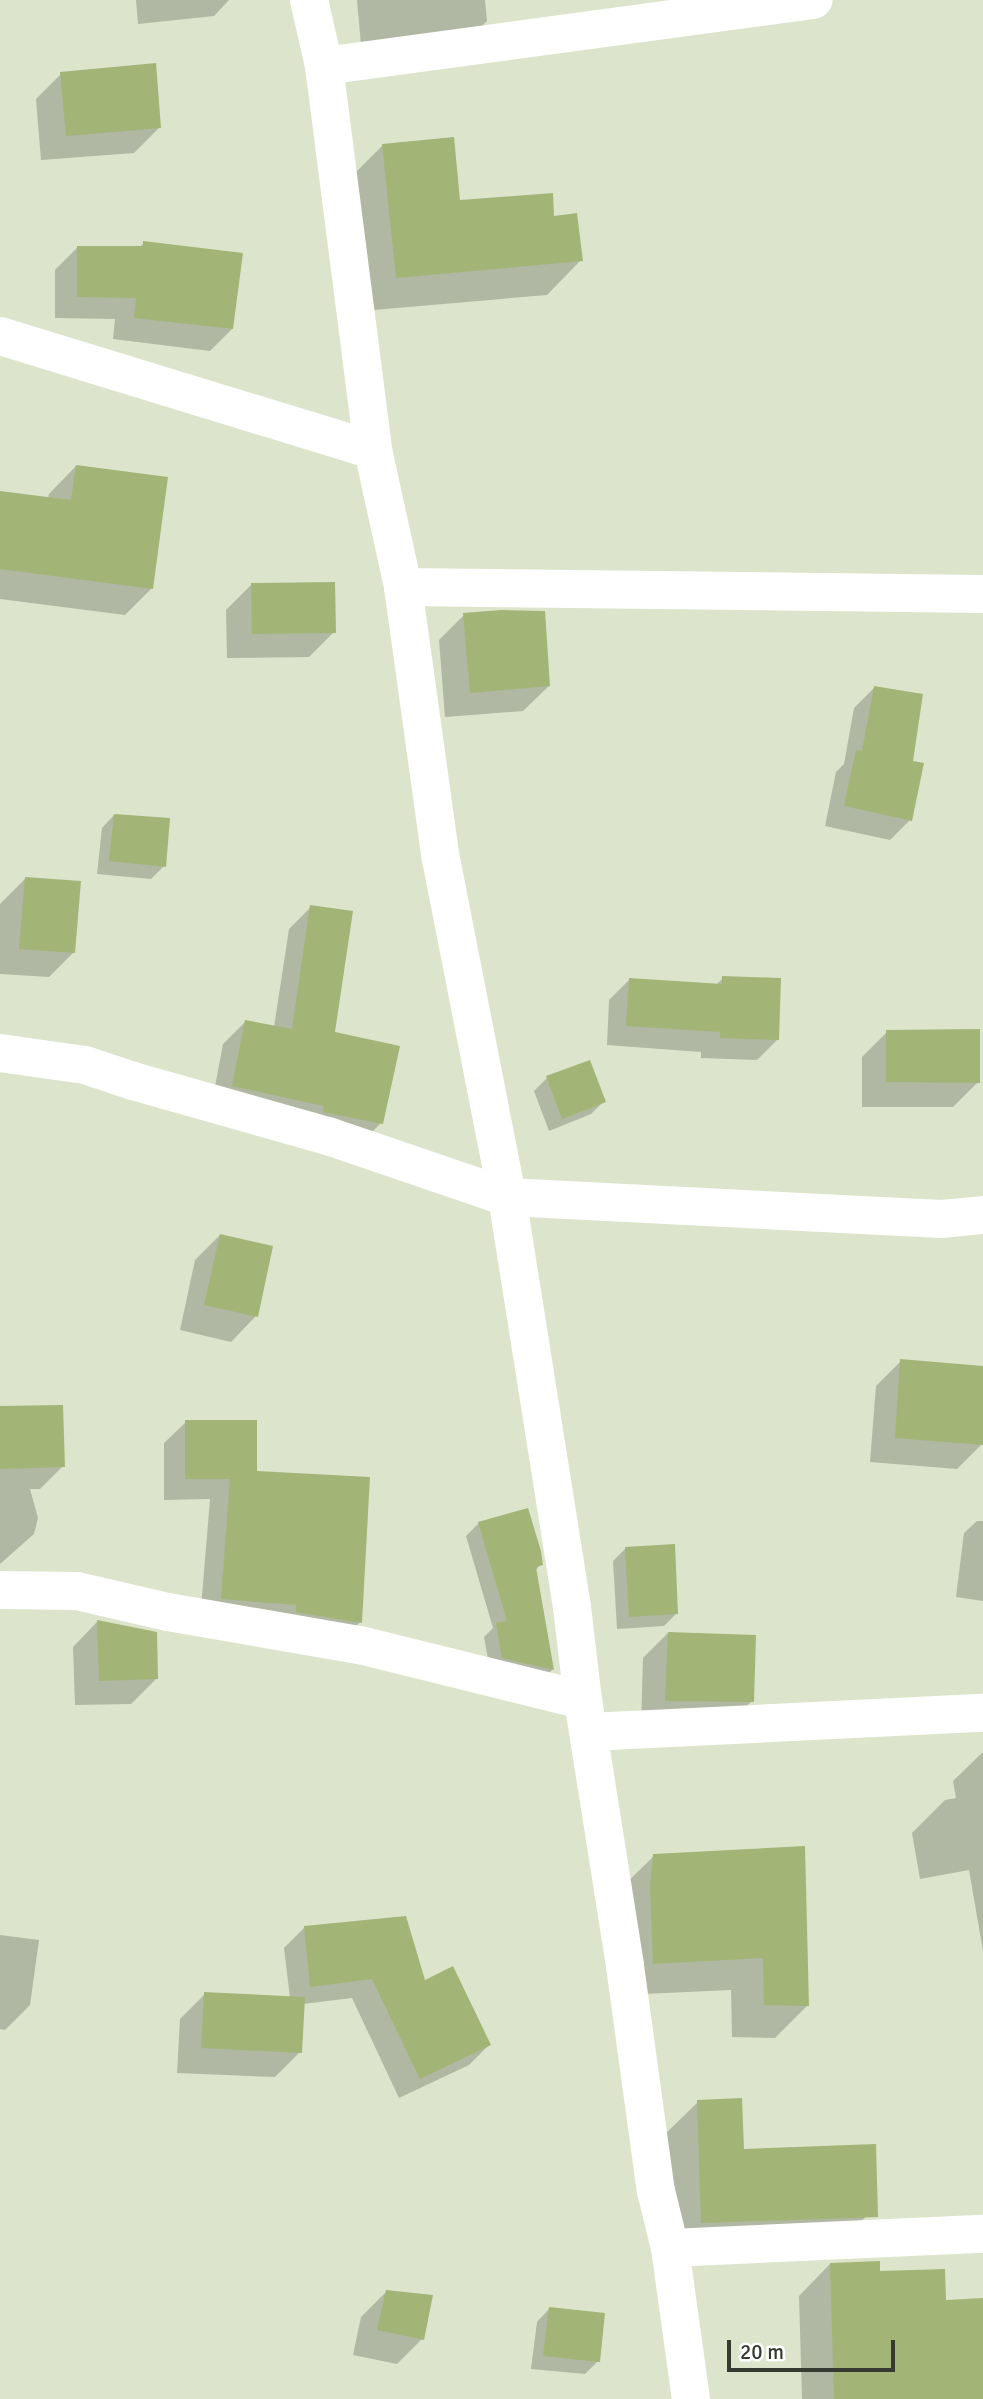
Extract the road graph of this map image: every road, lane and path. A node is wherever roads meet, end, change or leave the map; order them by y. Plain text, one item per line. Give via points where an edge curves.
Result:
1 (309, 0) edge
2 (814, 0) edge
3 (324, 66) junction
4 (0, 336) edge
5 (373, 450) junction
6 (403, 587) junction
7 (983, 594) edge
8 (0, 1053) edge
9 (507, 1197) junction
10 (983, 1215) edge
11 (0, 1590) edge
12 (983, 1713) edge
13 (586, 1716) junction
14 (983, 2234) edge
15 (670, 2248) junction
16 (691, 2399) edge

1 - 3 street
2 - 3 street
3 - 5 street
4 - 5 street
5 - 6 street
6 - 7 street
6 - 9 street via 440,854
8 - 9 street via 85,1065 328,1136
9 - 10 street via 940,1219
9 - 13 street
11 - 13 street via 77,1591 168,1612 360,1645
12 - 13 street
13 - 15 street via 656,2191
14 - 15 street
15 - 16 street

